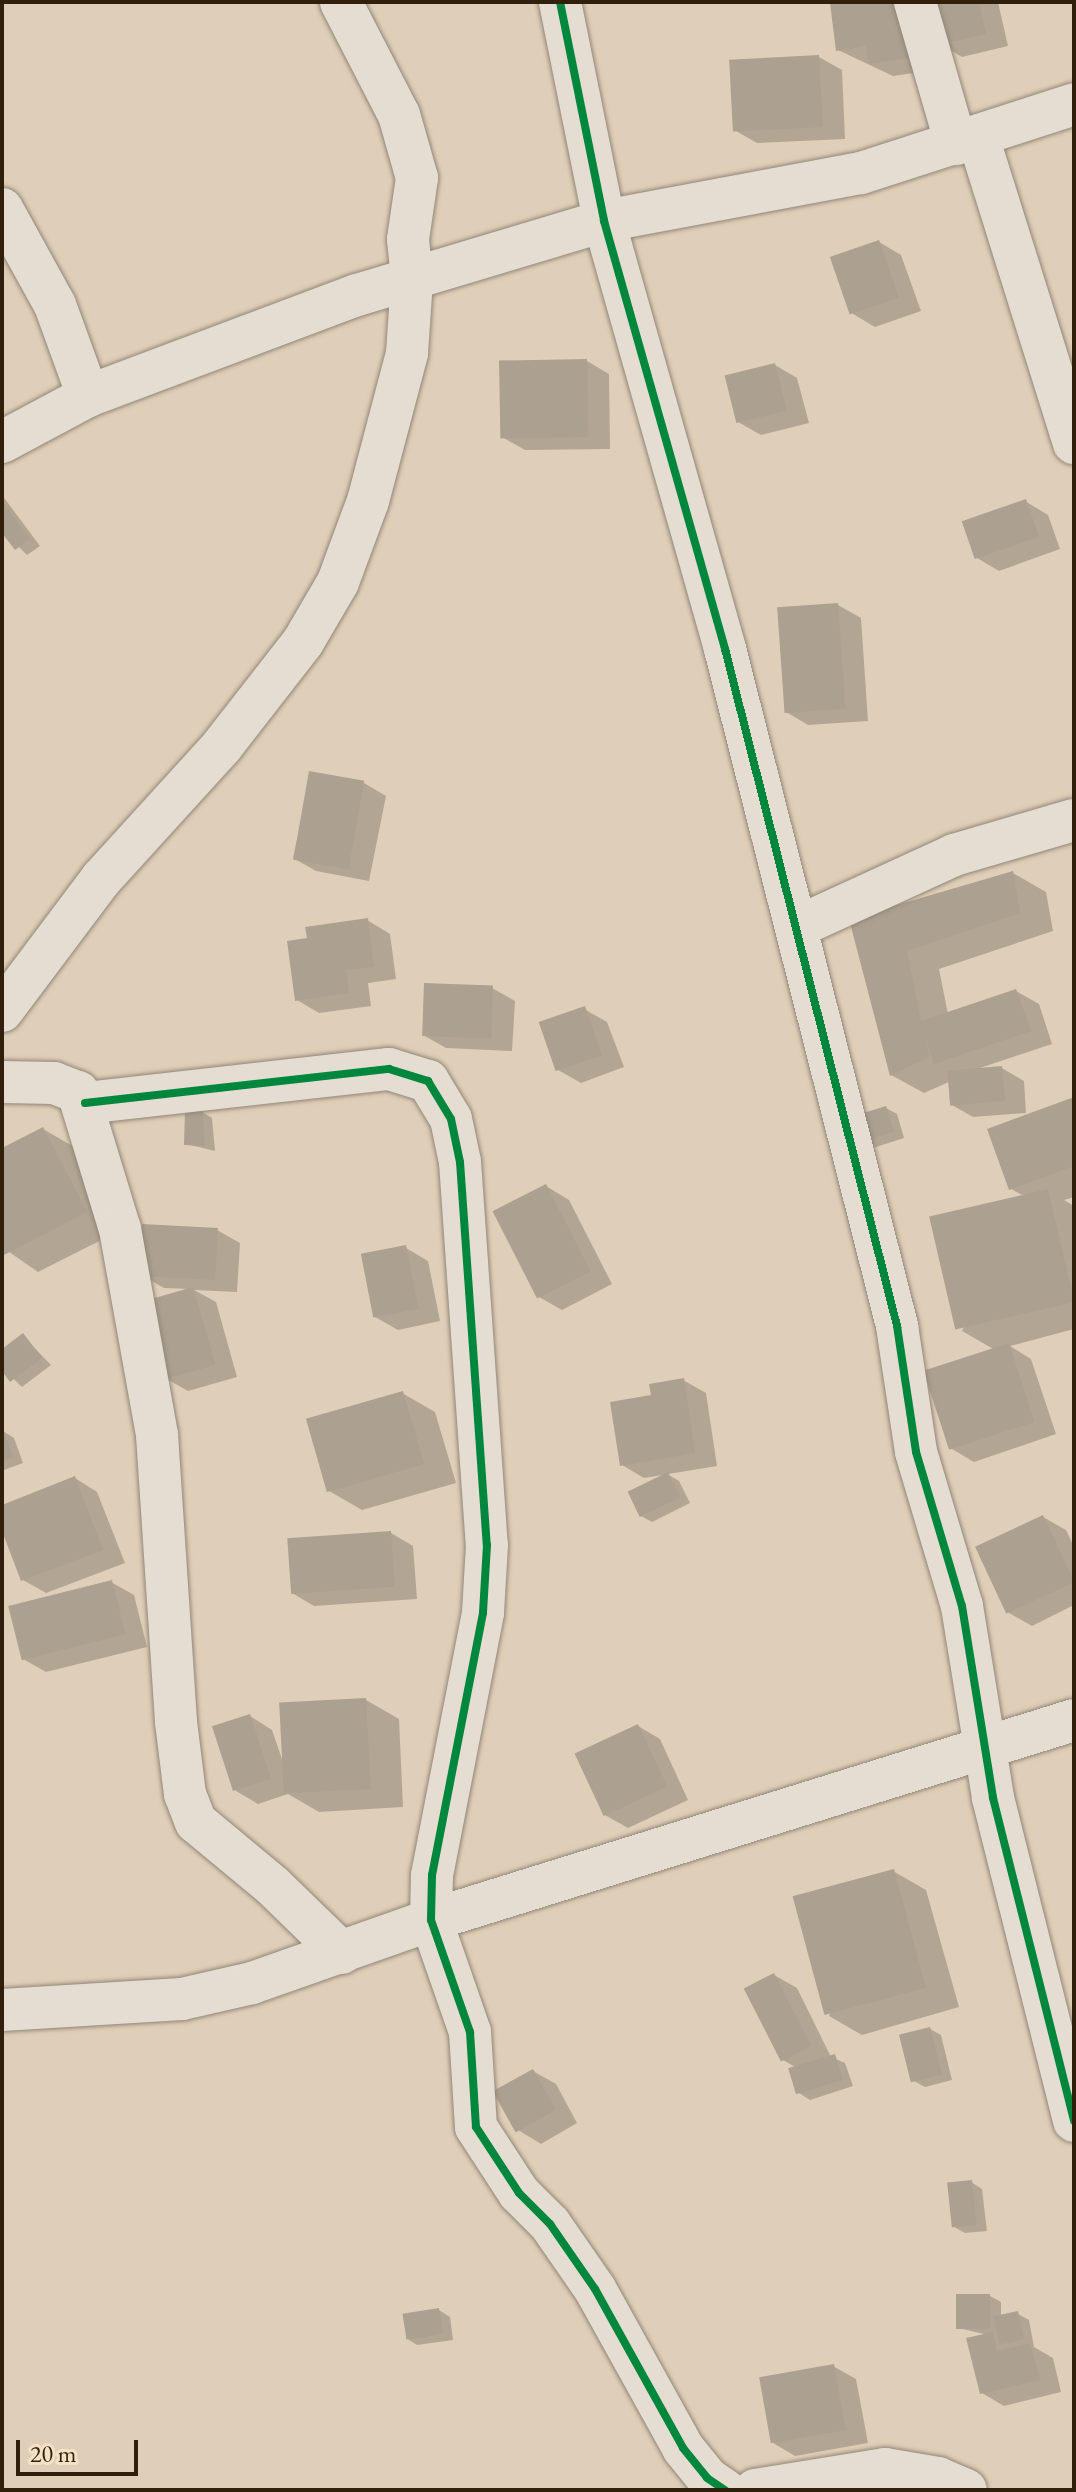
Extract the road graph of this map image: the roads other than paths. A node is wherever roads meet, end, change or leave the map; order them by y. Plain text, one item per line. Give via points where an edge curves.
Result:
1 (341, 2) edge
2 (560, 2) edge
3 (915, 2) edge
4 (1074, 104) edge
5 (967, 140) junction
6 (2, 209) edge
7 (604, 221) junction
8 (412, 280) junction
9 (88, 396) junction
10 (2, 442) edge
11 (1074, 443) edge
12 (1074, 820) edge
13 (797, 927) junction
14 (2, 1011) edge
15 (2, 1082) edge
16 (85, 1103) junction
17 (1074, 1720) edge
18 (987, 1748) junction
19 (431, 1920) junction
20 (342, 1953) junction
21 (2, 2010) edge
22 (1074, 2121) edge
23 (725, 2490) edge
24 (755, 2490) edge
25 (966, 2490) edge

1 - 8 street via 399,115 417,178 408,239
2 - 7 street
3 - 5 street
4 - 5 street
5 - 7 street via 861,173
5 - 11 street
6 - 9 street via 55,305
7 - 8 street
7 - 13 street
8 - 9 street via 357,295
8 - 14 street via 407,353 368,501 338,582 303,642 222,746 102,878
9 - 10 street
12 - 13 street via 954,855
13 - 18 street via 897,1326 916,1452 962,1606
15 - 16 street via 54,1083 78,1092
16 - 19 street via 389,1069 428,1081 451,1119 460,1162 487,1545 483,1613 432,1875
16 - 20 street via 120,1229 157,1435 185,1794 196,1822
17 - 18 street
18 - 19 street
18 - 22 street via 993,1798
19 - 20 street
19 - 23 street via 470,2032 476,2127 519,2193 588,2278 683,2448 707,2478
20 - 21 street via 182,1999
24 - 25 street via 885,2469 938,2478

